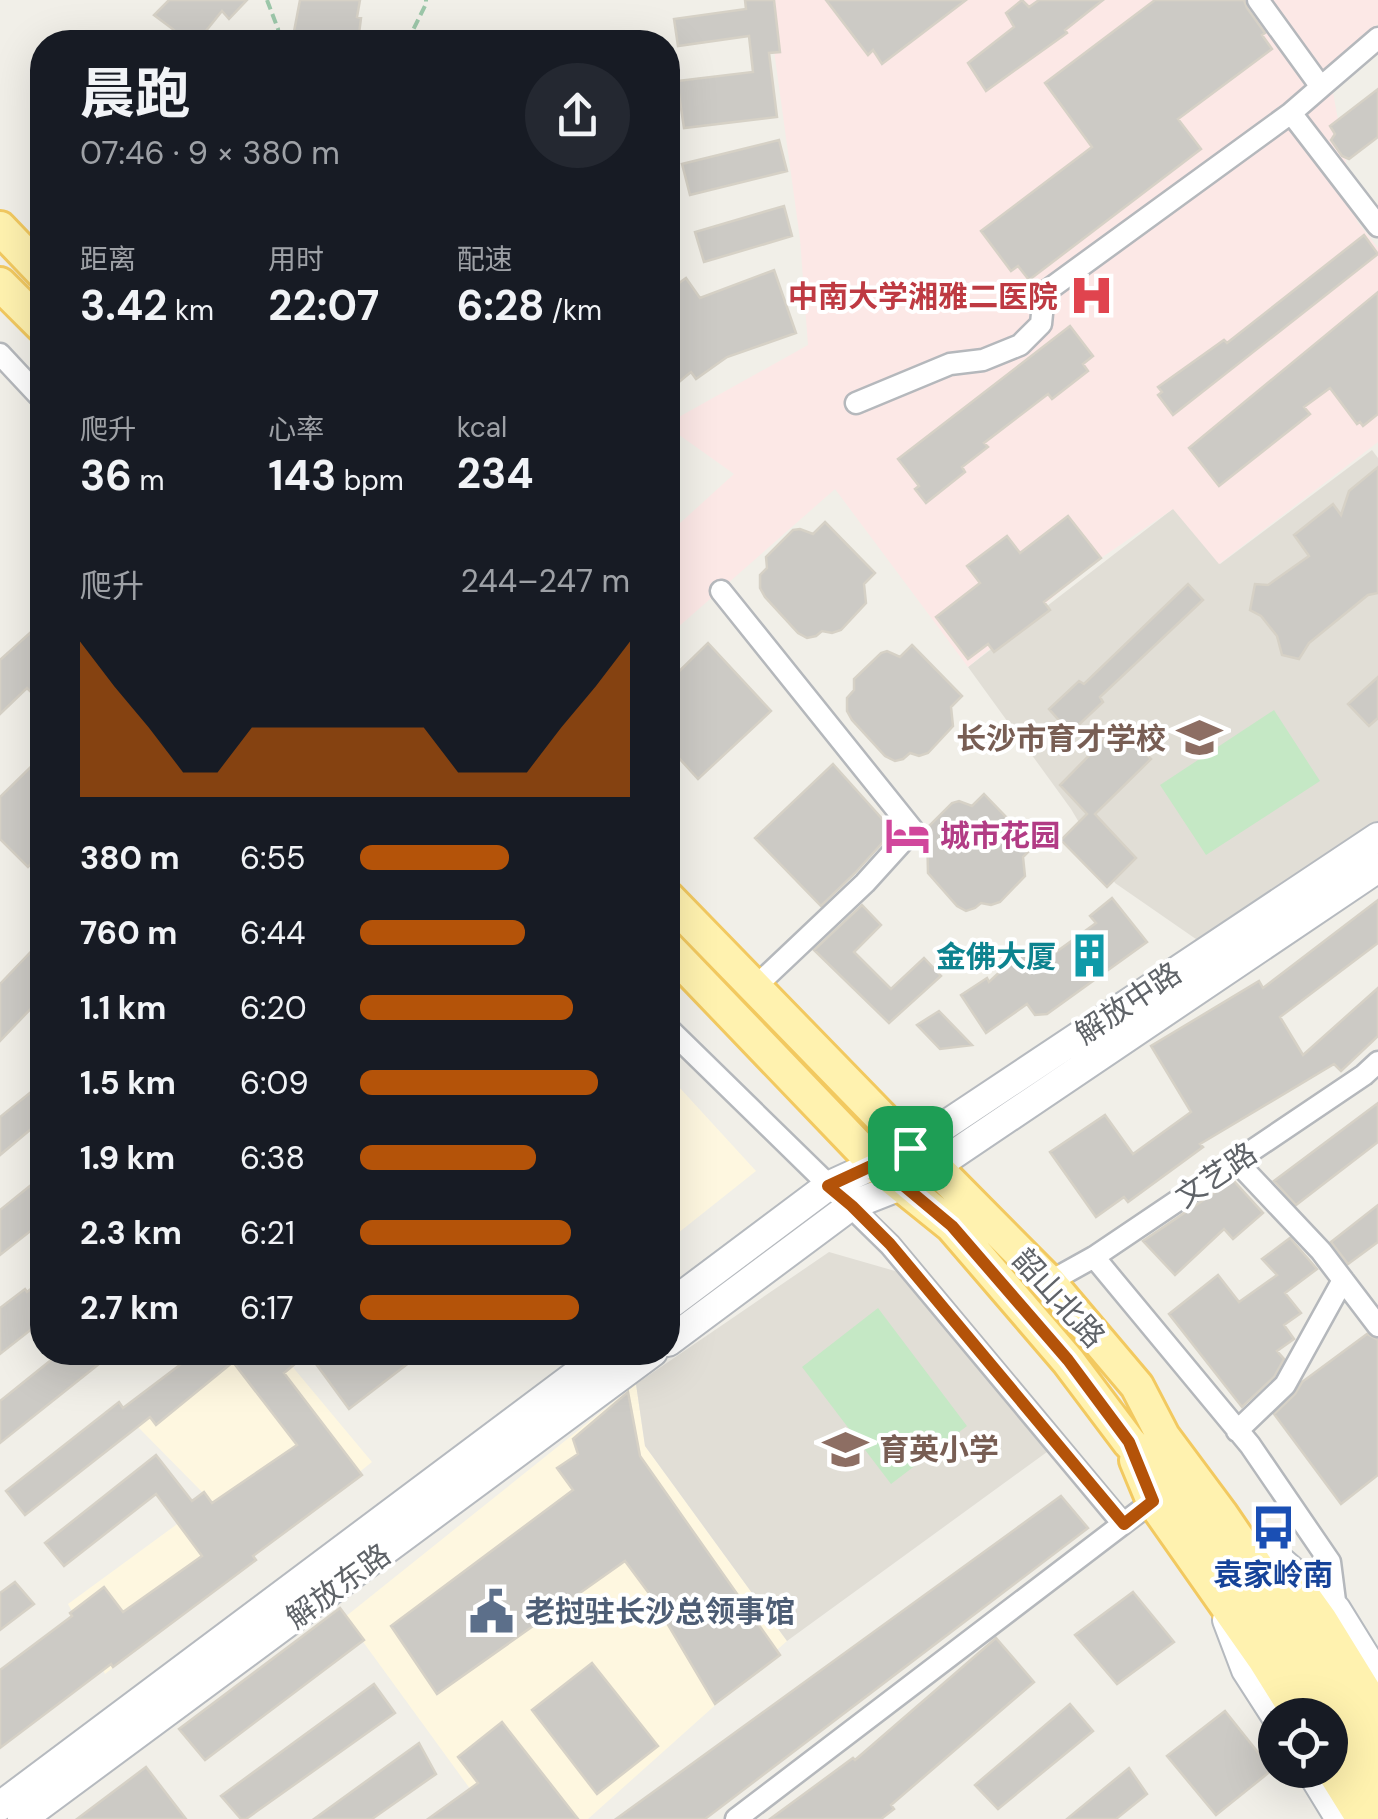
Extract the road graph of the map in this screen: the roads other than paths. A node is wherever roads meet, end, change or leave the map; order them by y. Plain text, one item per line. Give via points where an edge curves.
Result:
1 (1258, 0) edge
2 (1378, 38) edge
3 (1321, 87) junction
4 (1291, 112) junction
5 (1378, 226) edge
6 (0, 228) edge
7 (30, 259) edge
8 (0, 284) edge
9 (30, 314) edge
10 (0, 354) edge
11 (30, 387) edge
12 (856, 403) dead end
13 (721, 591) dead end
14 (1378, 836) edge
15 (1378, 868) edge
16 (680, 911) edge
17 (680, 961) edge
18 (754, 988) junction
19 (680, 1040) edge
20 (1378, 1062) edge
21 (923, 1157) junction
22 (1236, 1161) junction
23 (875, 1164) junction
24 (903, 1185) junction
25 (828, 1186) junction
26 (852, 1206) junction
27 (1094, 1257) junction
28 (1343, 1280) junction
29 (1049, 1282) junction
30 (680, 1297) edge
31 (1378, 1326) edge
32 (680, 1333) edge
33 (589, 1365) edge
34 (635, 1365) edge
35 (1137, 1386) junction
36 (1237, 1431) junction
37 (1129, 1442) junction
38 (1153, 1501) junction
39 (1124, 1524) junction
40 (1218, 1595) junction
41 (1328, 1614) junction
42 (1378, 1676) edge
43 (1264, 1698) edge
44 (1288, 1698) edge
45 (1315, 1698) edge
46 (1378, 1714) edge
47 (1348, 1750) edge
48 (1378, 1757) edge
49 (1321, 1788) edge
50 (1344, 1788) edge
51 (1378, 1798) edge
52 (0, 1806) edge
53 (22, 1819) edge
54 (736, 1819) edge
55 (1340, 1819) edge
56 (1363, 1819) edge

1 - 3 street
2 - 3 street
3 - 4 street
4 - 5 street
4 - 12 street via 1044,294 1041,324 1020,345 950,364
6 - 7 main road
8 - 9 main road
10 - 11 street
13 - 18 street via 913,830
14 - 21 main road, 解放中路
15 - 21 main road, 解放中路
16 - 18 main road, 韶山北路
17 - 23 main road, 韶山北路
18 - 21 main road, 韶山北路
19 - 25 street
20 - 22 street, 文艺路
21 - 23 main road, 解放中路
21 - 24 main road, 解放中路
21 - 29 main road, 韶山北路
22 - 27 street, 文艺路
22 - 28 street
23 - 24 main road, 韶山北路
23 - 25 main road
24 - 26 main road
24 - 37 main road, 韶山北路 via 952,1226
25 - 26 street
25 - 30 main road
26 - 32 main road
26 - 39 street
27 - 29 street, 文艺路
27 - 36 street
28 - 31 street
28 - 36 street via 1285,1385
29 - 35 main road, 韶山北路
33 - 52 main road, 解放东路
34 - 53 main road, 解放东路
35 - 41 main road via 1182,1425 1277,1558
35 - 48 main road, 韶山北路 via 1163,1436 1302,1634
36 - 41 street via 1330,1562
37 - 38 main road
37 - 45 main road, 韶山北路 via 1171,1487
38 - 39 street
38 - 40 main road
39 - 54 street
40 - 43 main road via 1246,1670
40 - 44 main road
41 - 42 main road
41 - 46 main road
47 - 51 main road, 韶山北路
49 - 55 main road
50 - 56 main road

